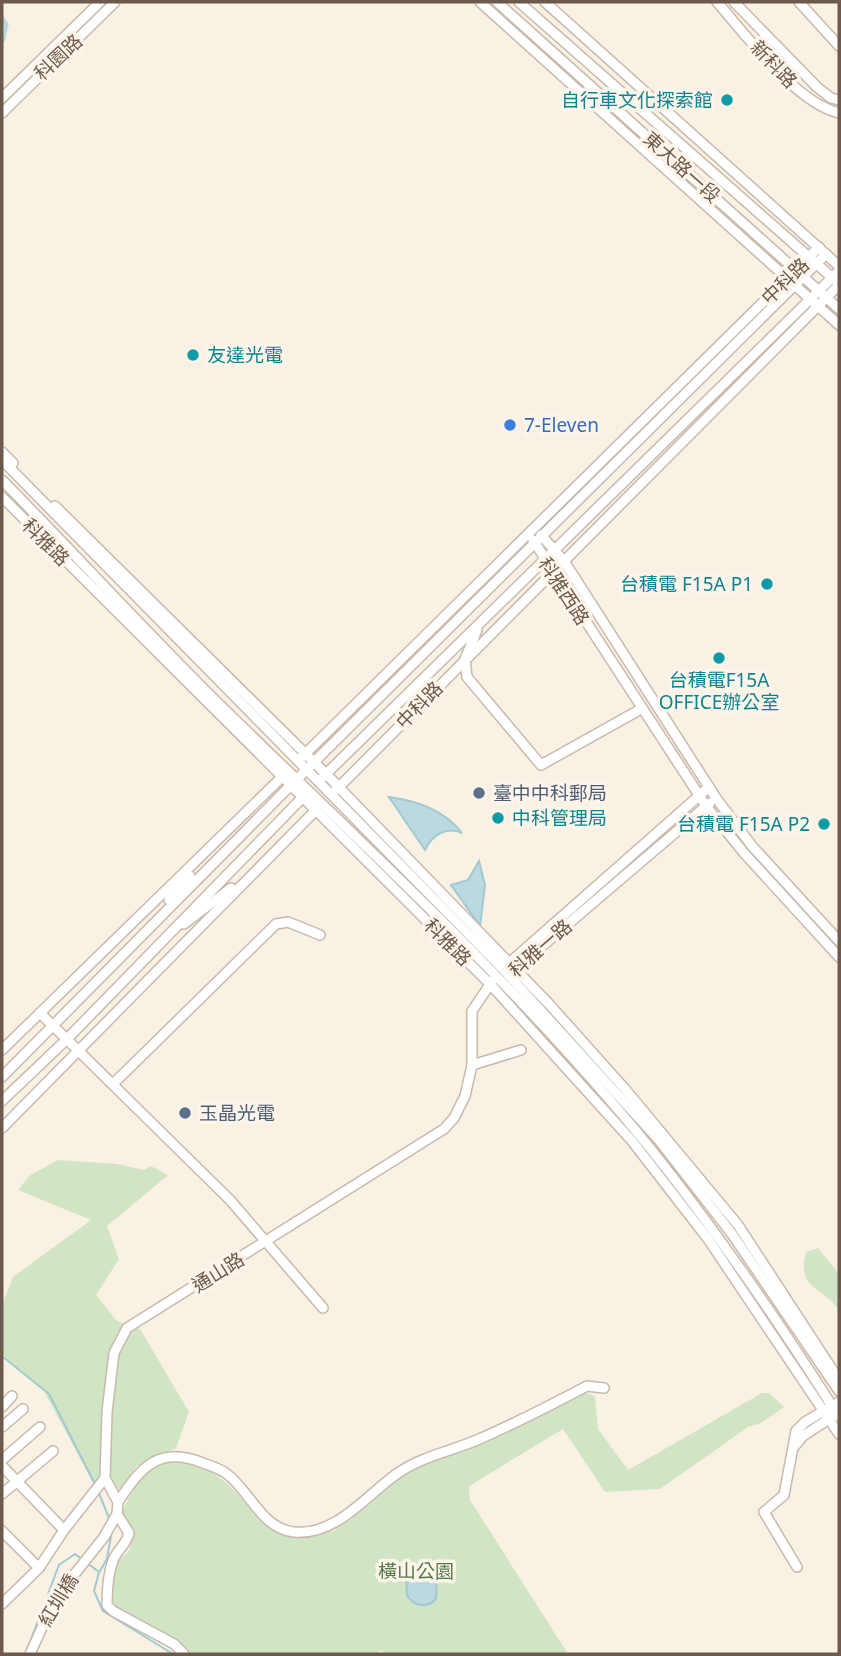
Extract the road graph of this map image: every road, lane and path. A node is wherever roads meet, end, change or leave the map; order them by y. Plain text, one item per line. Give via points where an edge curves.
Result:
1 (100, 2) edge
2 (115, 2) edge
3 (480, 2) edge
4 (497, 2) edge
5 (519, 2) edge
6 (545, 2) edge
7 (717, 2) edge
8 (734, 2) edge
9 (799, 2) edge
10 (508, 6) edge
11 (490, 10) junction
12 (498, 17) junction
13 (839, 46) edge
14 (2, 98) edge
15 (839, 100) edge
16 (2, 113) edge
17 (839, 113) edge
18 (822, 251) junction
19 (812, 261) junction
20 (800, 273) junction
21 (838, 277) edge
22 (792, 281) junction
23 (820, 290) junction
24 (828, 298) junction
25 (811, 299) junction
26 (820, 307) junction
27 (839, 309) edge
28 (839, 325) edge
29 (2, 452) edge
30 (2, 460) edge
31 (2, 480) edge
32 (2, 497) edge
33 (531, 532) junction
34 (544, 536) junction
35 (534, 545) junction
36 (554, 549) junction
37 (543, 560) junction
38 (564, 561) junction
39 (552, 572) junction
40 (490, 587) junction
41 (479, 625) junction
42 (465, 659) junction
43 (392, 669) junction
44 (642, 709) junction
45 (305, 754) junction
46 (313, 762) junction
47 (296, 763) junction
48 (305, 771) junction
49 (285, 774) junction
50 (326, 774) junction
51 (294, 782) junction
52 (317, 783) junction
53 (709, 787) junction
54 (338, 788) junction
55 (306, 794) junction
56 (330, 796) junction
57 (699, 796) junction
58 (716, 798) junction
59 (706, 806) junction
60 (319, 807) junction
61 (219, 840) junction
62 (258, 867) junction
63 (320, 935) dead end
64 (839, 941) edge
65 (157, 945) junction
66 (130, 947) junction
67 (839, 957) edge
68 (503, 974) junction
69 (40, 1013) junction
70 (53, 1028) junction
71 (66, 1040) junction
72 (2, 1051) edge
73 (78, 1051) junction
74 (521, 1051) dead end
75 (472, 1065) junction
76 (2, 1077) edge
77 (113, 1084) junction
78 (2, 1101) edge
79 (2, 1128) edge
80 (268, 1241) junction
81 (323, 1308) dead end
82 (839, 1380) edge
83 (604, 1388) dead end
84 (839, 1391) edge
85 (12, 1396) dead end
86 (2, 1407) edge
87 (23, 1409) dead end
88 (835, 1412) edge
89 (2, 1427) edge
90 (40, 1427) dead end
91 (839, 1434) edge
92 (53, 1451) dead end
93 (2, 1460) edge
94 (2, 1466) edge
95 (105, 1478) junction
96 (16, 1482) junction
97 (2, 1494) edge
98 (118, 1502) junction
99 (113, 1521) junction
100 (64, 1530) junction
101 (2, 1531) edge
102 (797, 1567) dead end
103 (39, 1568) junction
104 (2, 1604) edge
105 (30, 1654) edge
106 (184, 1654) edge

1 - 14 street, 科園路
2 - 16 street, 科園路
3 - 11 street
4 - 10 street, 東大路一段
4 - 11 street
5 - 19 street, 東大路一段
6 - 18 street
7 - 17 street, 新科路 via 800,91 821,108
8 - 15 street, 新科路 via 817,87
9 - 13 street
10 - 12 street
10 - 20 street, 東大路一段
11 - 12 street
12 - 22 street
18 - 19 street, 中科路
18 - 21 street
19 - 20 street, 中科路
19 - 21 street, 東大路一段
20 - 22 street, 中科路
20 - 23 street, 東大路一段
21 - 23 street, 中科路
21 - 24 street, 中科路
22 - 25 street
22 - 33 street, 中科路
22 - 34 street, 中科路
23 - 24 street, 東大路一段
23 - 25 street, 中科路
24 - 26 street, 中科路
24 - 27 street, 東大路一段
25 - 26 street
25 - 36 street, 中科路
26 - 28 street
26 - 38 street, 中科路
29 - 45 street, 科雅路
30 - 47 street, 科雅路
31 - 49 street, 科雅路
32 - 49 street, 科雅路
33 - 34 street, 科雅西路
33 - 35 street, 科雅西路
33 - 43 street, 中科路
34 - 35 street, 中科路
34 - 36 street, 科雅西路
35 - 37 street, 科雅西路
35 - 40 street, 中科路
36 - 37 street, 中科路
36 - 38 street, 科雅西路
37 - 39 street, 科雅西路
37 - 41 street, 中科路
38 - 39 street, 中科路
38 - 53 street, 科雅西路
39 - 42 street, 中科路
39 - 44 street, 科雅西路
40 - 43 street
40 - 46 street, 中科路
41 - 42 street
41 - 50 street, 中科路
42 - 44 street via 467,677 541,765
42 - 54 street, 中科路
43 - 45 street, 中科路
44 - 57 street, 科雅西路
45 - 46 street, 科雅路
45 - 47 street, 中科路
46 - 48 street, 中科路
46 - 50 street, 科雅路
47 - 48 street, 科雅路
47 - 49 street, 中科路
48 - 51 street, 中科路
48 - 52 street, 科雅路
49 - 51 street, 科雅路
49 - 61 street, 中科路
50 - 52 street, 中科路
50 - 54 street, 科雅路
51 - 55 street, 科雅路
51 - 66 street, 中科路
52 - 55 street, 中科路
52 - 56 street, 科雅路
53 - 57 street, 科雅一路
53 - 58 street, 科雅西路
54 - 56 street, 中科路
54 - 68 street, 科雅路
55 - 60 street, 科雅路
55 - 65 street, 中科路
56 - 60 street, 中科路
56 - 68 street, 科雅路
57 - 59 street, 科雅西路
57 - 68 street, 科雅一路
58 - 59 street, 科雅一路
58 - 64 street, 科雅西路 via 752,846
59 - 67 street, 科雅西路
59 - 68 street, 科雅一路
60 - 62 street, 中科路
60 - 68 street, 科雅路
61 - 66 street
61 - 69 street, 中科路
62 - 65 street
62 - 73 street, 中科路
63 - 77 street via 288,922 276,924
65 - 71 street, 中科路
66 - 70 street, 中科路
68 - 75 street, 通山路 via 472,1011
68 - 82 street, 科雅路 via 698,1173 738,1225
68 - 84 street, 科雅路 via 659,1139 732,1234
68 - 88 street, 科雅路
69 - 70 street
69 - 72 street, 中科路
70 - 71 street
70 - 76 street, 中科路
71 - 73 street
71 - 78 street, 中科路
73 - 77 street
73 - 79 street, 中科路
74 - 75 street
75 - 80 street, 通山路 via 464,1096 443,1129
77 - 80 street
80 - 81 street
80 - 95 street, 通山路 via 138,1320 117,1343 107,1412
83 - 98 street via 587,1386 477,1440 414,1464 316,1531 293,1532 281,1527 261,1514 226,1473 181,1455 147,1465
85 - 86 street
87 - 89 street
88 - 91 street, 科雅路
88 - 102 street via 799,1428 784,1496 764,1512
90 - 93 street
92 - 96 street
94 - 96 street
95 - 98 street
95 - 100 street
96 - 97 street
96 - 100 street
98 - 99 street
99 - 105 street, 紅圳橋 via 55,1599
99 - 106 street via 129,1533 110,1570 107,1605
100 - 103 street
101 - 103 street
103 - 104 street

